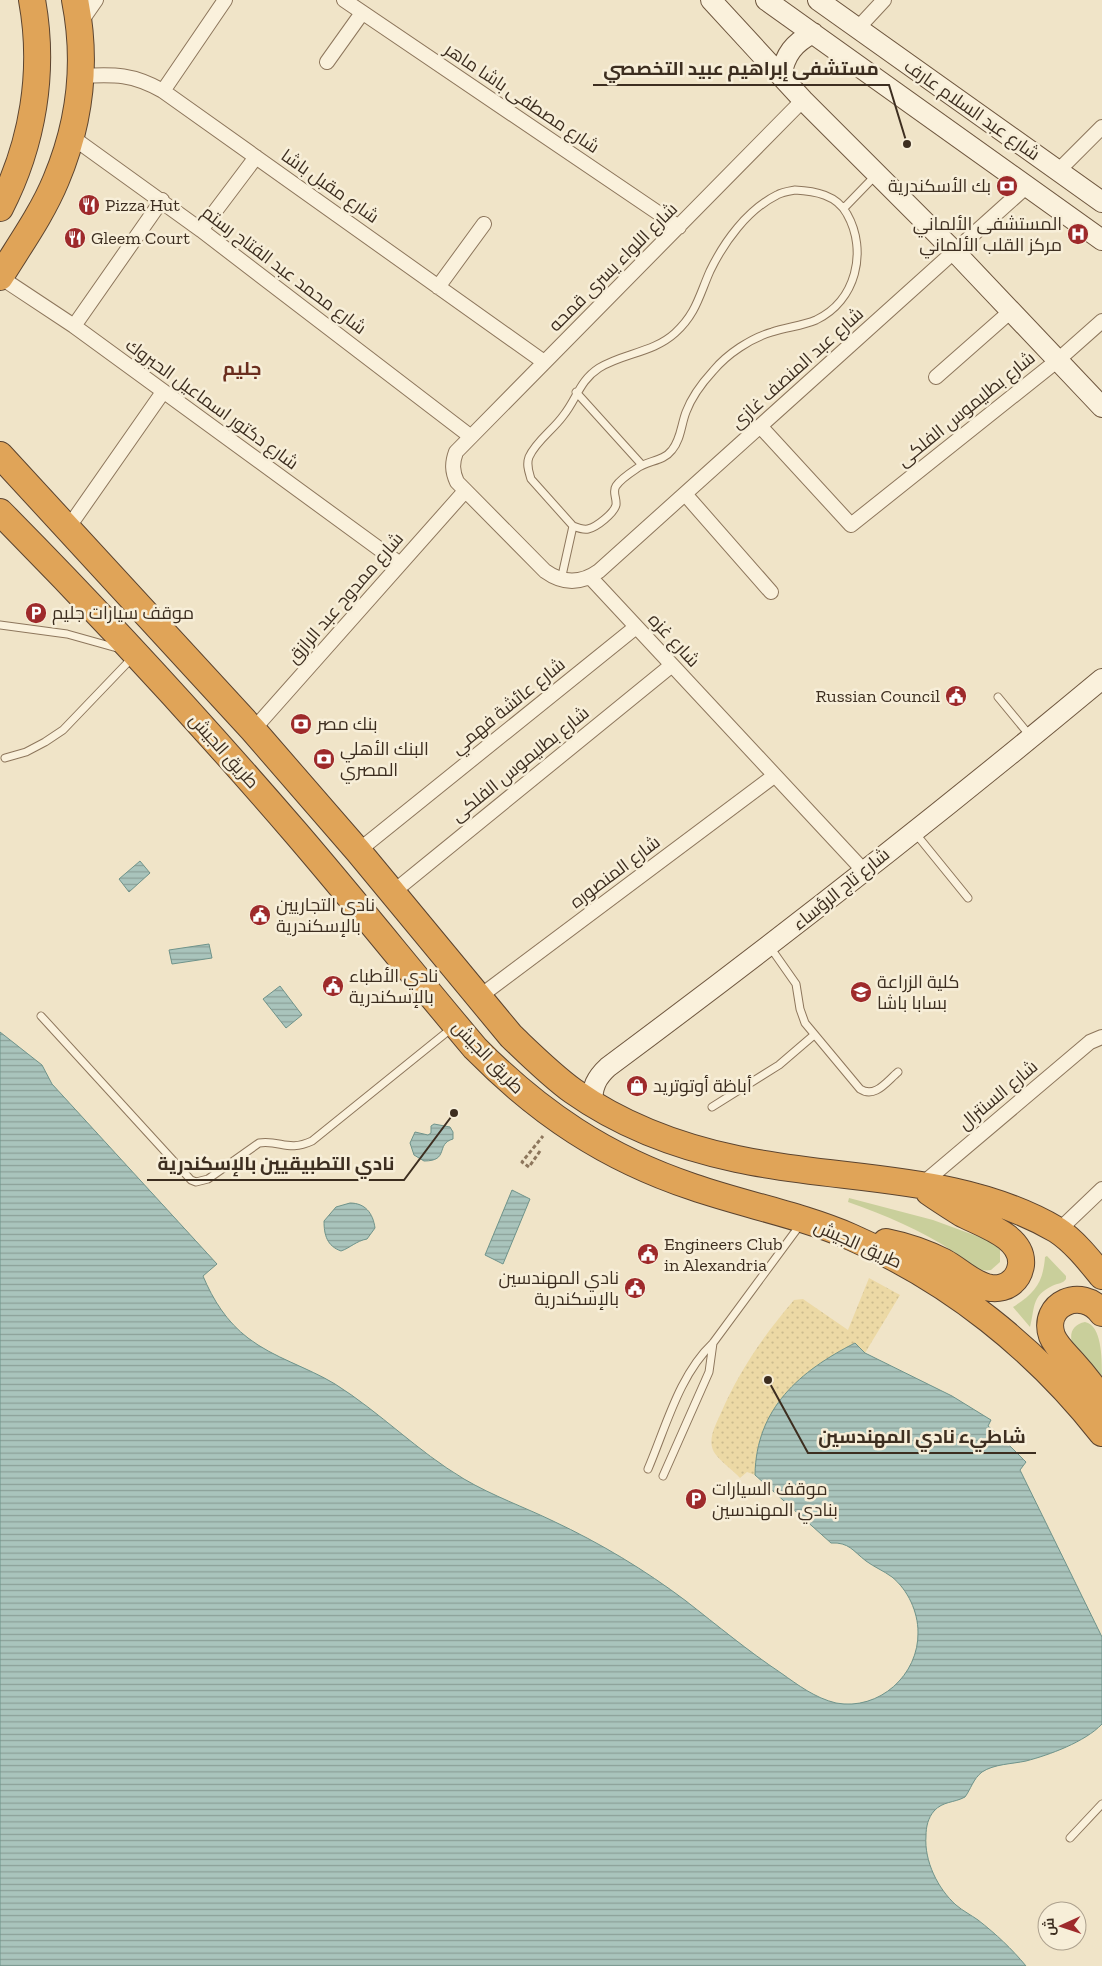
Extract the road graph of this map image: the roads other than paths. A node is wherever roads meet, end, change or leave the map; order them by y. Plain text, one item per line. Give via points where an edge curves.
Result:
1 (32, 0) edge
2 (96, 0) edge
3 (225, 0) edge
4 (344, 0) edge
5 (711, 0) edge
6 (766, 0) edge
7 (818, 0) edge
8 (884, 0) edge
9 (77, 12) edge
10 (362, 12) junction
11 (858, 28) junction
12 (813, 33) junction
13 (327, 62) dead end
14 (82, 76) junction
15 (781, 76) junction
16 (163, 91) junction
17 (803, 100) junction
18 (1102, 127) edge
19 (72, 137) junction
20 (256, 157) junction
21 (1058, 171) junction
22 (877, 174) junction
23 (1027, 186) junction
24 (162, 200) junction
25 (1102, 202) edge
26 (0, 208) edge
27 (844, 208) junction
28 (484, 224) dead end
29 (679, 227) junction
30 (201, 230) junction
31 (1102, 240) edge
32 (955, 252) junction
33 (0, 277) edge
34 (438, 287) junction
35 (1011, 311) junction
36 (1102, 321) edge
37 (74, 326) junction
38 (1058, 360) junction
39 (544, 362) junction
40 (936, 377) dead end
41 (163, 392) junction
42 (576, 392) junction
43 (1102, 407) edge
44 (760, 426) junction
45 (470, 436) junction
46 (0, 455) edge
47 (642, 465) junction
48 (465, 491) junction
49 (685, 494) junction
50 (0, 512) edge
51 (574, 526) junction
52 (68, 528) junction
53 (400, 564) junction
54 (590, 577) junction
55 (561, 580) junction
56 (771, 592) dead end
57 (0, 625) edge
58 (636, 627) junction
59 (136, 655) junction
60 (672, 665) junction
61 (1102, 679) edge
62 (998, 696) dead end
63 (253, 730) junction
64 (1032, 738) junction
65 (5, 758) dead end
66 (774, 776) junction
67 (914, 832) junction
68 (358, 851) junction
69 (864, 871) junction
70 (392, 893) junction
71 (968, 898) dead end
72 (770, 946) junction
73 (479, 998) junction
74 (41, 1016) dead end
75 (456, 1025) junction
76 (814, 1035) junction
77 (1102, 1037) edge
78 (898, 1072) dead end
79 (592, 1104) junction
80 (712, 1107) dead end
81 (920, 1186) junction
82 (1102, 1189) edge
83 (803, 1220) junction
84 (1058, 1231) junction
85 (851, 1237) junction
86 (1102, 1276) edge
87 (1102, 1313) edge
88 (713, 1342) junction
89 (1102, 1400) edge
90 (1102, 1433) edge
91 (648, 1469) dead end
92 (663, 1476) dead end
93 (1102, 1804) edge
94 (1070, 1838) dead end

1 - 26 highway via 38,62 34,104 26,146 12,186
2 - 9 street
3 - 16 street
4 - 10 street, شارع مصطفى باشا ماهر
5 - 15 street
6 - 12 street, شارع عبد السلام عارف
7 - 11 street, شارع عبد السلام عارف
8 - 11 street
9 - 14 highway
10 - 13 street
10 - 29 street, شارع مصطفى باشا ماهر
11 - 21 street, شارع عبد السلام عارف
12 - 15 street via 790,49
12 - 23 street, شارع عبد السلام عارف
14 - 16 street, شارع مقبل باشا via 120,74
14 - 19 highway
15 - 17 street
16 - 20 street, شارع مقبل باشا
17 - 22 street
17 - 29 street, شارع اللواء يسرى قمحه
18 - 21 street
19 - 24 street, شارع محمد عبد الفتاح رستم
19 - 33 highway via 56,182
20 - 30 street
20 - 34 street, شارع مقبل باشا
21 - 25 street, شارع عبد السلام عارف
22 - 27 lane
22 - 32 street
23 - 31 street, شارع عبد السلام عارف
23 - 32 street, شارع عبد المنصف غازى
24 - 30 street, شارع محمد عبد الفتاح رستم
24 - 37 street
27 - 42 lane via 813,191 795,190 778,194 763,204 741,223 724,246 700,299 674,334 656,346 598,369
27 - 47 lane via 854,225 858,264 841,299 817,319 756,338 734,352 698,389 672,451 661,459
28 - 34 street
29 - 39 street, شارع اللواء يسرى قمحه
30 - 45 street, شارع محمد عبد الفتاح رستم
32 - 35 street
32 - 44 street, شارع عبد المنصف غازى
33 - 37 street, شارع دكتور اسماعيل الحبروك
34 - 39 street, شارع مقبل باشا
35 - 38 street
35 - 40 street
36 - 38 street, شارع بطليموس الفلكى
37 - 41 street, شارع دكتور اسماعيل الحبروك
38 - 43 street
38 - 44 street, شارع بطليموس الفلكى via 851,525
39 - 45 street, شارع اللواء يسرى قمحه
41 - 52 street
41 - 53 street, شارع دكتور اسماعيل الحبروك
42 - 47 lane
42 - 51 lane via 563,416 528,459 531,479
44 - 49 street, شارع عبد المنصف غازى
45 - 48 street, شارع اللواء يسرى قمحه via 456,452 453,462 457,482
46 - 52 highway, طريق الجيش
47 - 51 lane via 617,484 612,512 594,527 580,529
48 - 53 street, شارع ممدوح عبد الرازق
48 - 55 street via 545,571
49 - 54 street, شارع عبد المنصف غازى
49 - 56 street
50 - 59 highway, طريق الجيش
51 - 55 lane
52 - 63 highway, طريق الجيش
53 - 63 street, شارع ممدوح عبد الرازق
54 - 55 street
54 - 58 street, شارع غزه
57 - 59 lane via 67,634
58 - 60 street, شارع غزه
58 - 68 street, شارع عائشة فهمي
59 - 65 lane via 63,730 32,749
59 - 75 highway, طريق الجيش via 291,828
60 - 66 street, شارع غزه
60 - 70 street, شارع بطليموس الفلكى
61 - 64 street, شارع تاج الرؤساء
62 - 64 lane
63 - 68 highway, طريق الجيش
64 - 67 street, شارع تاج الرؤساء
66 - 69 street, شارع غزه
66 - 73 street, شارع المنصوره
67 - 69 street, شارع تاج الرؤساء
67 - 71 lane
68 - 70 highway, طريق الجيش
69 - 72 street, شارع تاج الرؤساء
70 - 73 highway, طريق الجيش
72 - 76 lane via 796,984 802,1016
72 - 79 street, شارع تاج الرؤساء via 608,1067 598,1077 592,1091
73 - 79 highway, طريق الجيش via 537,1061
74 - 75 lane via 196,1182 208,1179 259,1144 267,1142 292,1147 312,1141
75 - 83 highway, طريق الجيش via 530,1100 592,1142 659,1175
76 - 78 lane via 865,1092 875,1092
76 - 80 lane via 774,1069
77 - 81 street, شارع السنترال via 1090,1042
79 - 81 highway, طريق الجيش via 661,1136 736,1159
81 - 84 highway, طريق الجيش via 977,1197
81 - 85 highway via 1015,1245 1021,1260 1018,1276 1006,1286 990,1288 926,1254 889,1242
82 - 84 street
83 - 85 highway, طريق الجيش
83 - 88 lane
84 - 86 highway, طريق الجيش via 1085,1255
85 - 90 highway, طريق الجيش via 922,1274 993,1323 1057,1381
87 - 89 highway via 1090,1302 1069,1300 1057,1309 1051,1329 1056,1342
88 - 91 lane via 700,1356 684,1385
88 - 92 lane via 709,1372
93 - 94 lane

